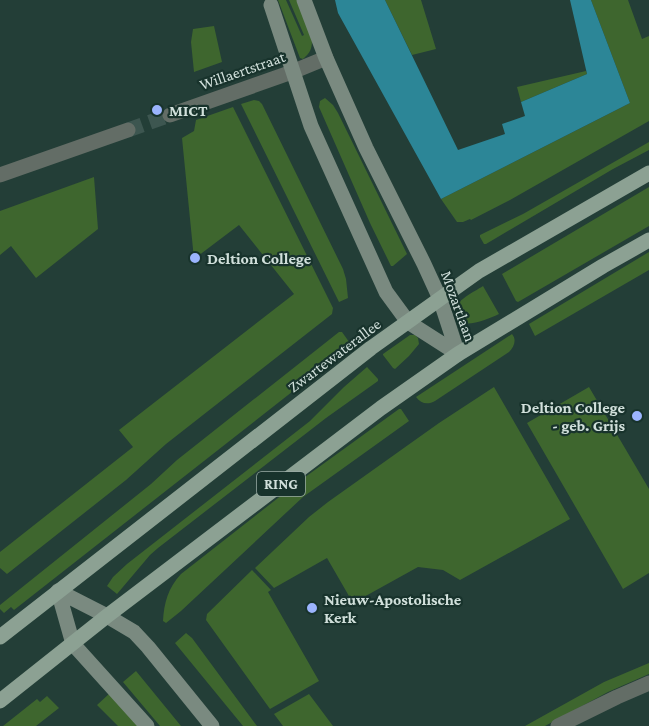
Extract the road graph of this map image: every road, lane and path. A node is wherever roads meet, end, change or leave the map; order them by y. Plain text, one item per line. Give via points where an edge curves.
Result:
1 (304, 0) edge
2 (271, 5) dead end
3 (326, 58) junction
4 (292, 72) junction
5 (170, 115) tunnel mouth
6 (128, 130) tunnel mouth
7 (649, 173) edge
8 (0, 175) edge
9 (649, 240) edge
10 (440, 299) junction
11 (408, 322) junction
12 (458, 354) junction
13 (57, 591) junction
14 (107, 616) junction
15 (0, 637) edge
16 (73, 644) junction
17 (649, 683) edge
18 (0, 701) edge
19 (147, 726) edge
20 (212, 726) edge
21 (558, 726) edge

1 - 3 street, Mozartlaan
2 - 4 street, Mozartlaan
3 - 4 street, Willaertstraat
3 - 10 street, Mozartlaan
4 - 5 street, Willaertstraat
4 - 11 street, Mozartlaan via 311,126 386,292
6 - 8 street
7 - 10 main road, Zwartewaterallee via 479,271
9 - 12 main road, RING
10 - 11 main road, Zwartewaterallee
10 - 12 street, Mozartlaan
11 - 12 street, Mozartlaan
11 - 13 main road, Zwartewaterallee
12 - 14 main road, RING via 359,424
13 - 14 street
13 - 15 main road, Zwartewaterallee
13 - 16 street
14 - 16 main road, RING
14 - 20 street via 134,632
16 - 18 main road, RING
16 - 19 street
17 - 21 street

